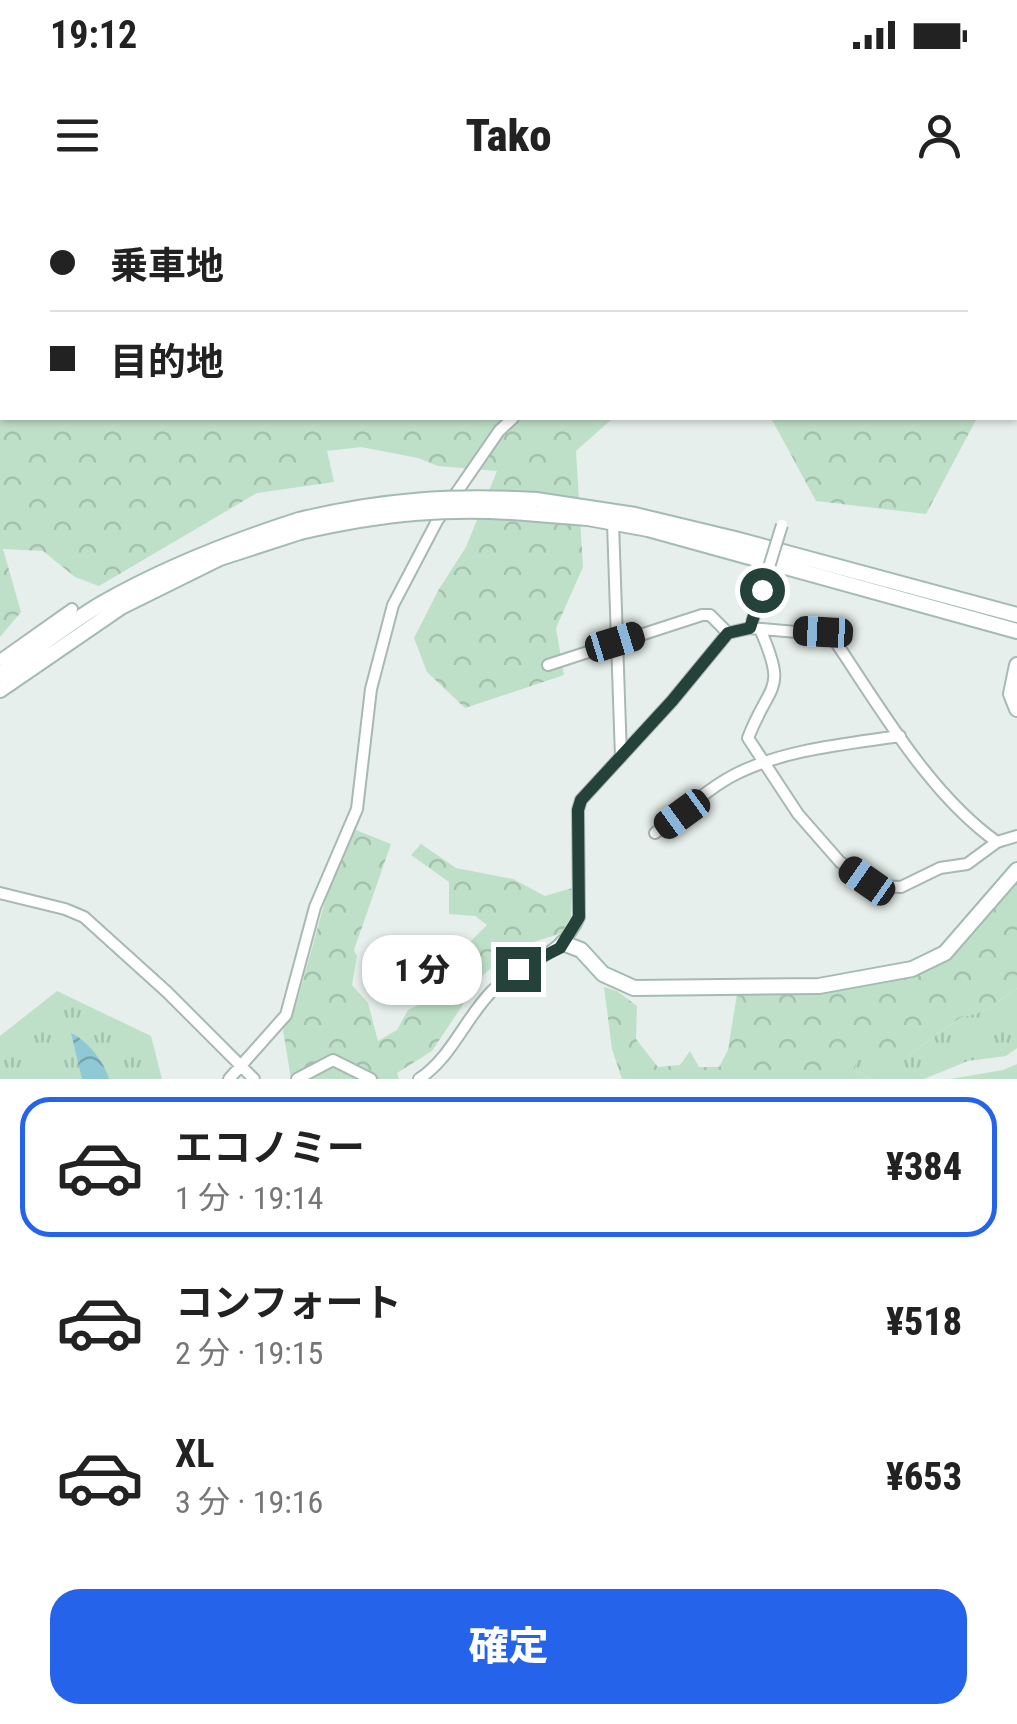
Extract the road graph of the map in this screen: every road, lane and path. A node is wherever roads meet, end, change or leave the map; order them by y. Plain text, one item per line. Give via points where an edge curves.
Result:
1 (512, 420) edge
2 (536, 507) junction
3 (614, 523) junction
4 (782, 525) dead end
5 (300, 526) junction
6 (72, 609) dead end
7 (946, 612) junction
8 (1017, 615) edge
9 (754, 627) junction
10 (1017, 631) edge
11 (728, 633) junction
12 (615, 642) junction
13 (1017, 647) edge
14 (0, 660) edge
15 (1017, 665) edge
16 (548, 666) dead end
17 (0, 674) edge
18 (0, 690) edge
19 (1017, 709) edge
20 (900, 736) junction
21 (621, 757) junction
22 (764, 763) junction
23 (654, 833) dead end
24 (1017, 836) edge
25 (997, 842) junction
26 (1017, 870) edge
27 (0, 893) edge
28 (563, 944) junction
29 (239, 1066) junction
30 (229, 1079) edge
31 (254, 1079) edge
32 (297, 1079) edge
33 (371, 1079) edge
34 (419, 1079) edge

1 - 29 street via 437,521 393,605 371,688 356,810 314,906 286,1015
2 - 3 main road
2 - 5 main road, bridge via 480,496 420,498
2 - 8 main road via 591,506 668,523
3 - 7 main road
3 - 12 street
4 - 9 street, bridge
5 - 17 main road via 204,552 140,583
5 - 18 main road via 121,608
6 - 14 street
7 - 10 main road
7 - 13 main road via 996,628
9 - 11 street
9 - 20 street via 831,636
9 - 22 street via 776,679 748,738
11 - 12 street via 702,615
11 - 21 street
12 - 16 street
12 - 21 street
15 - 19 main road via 1011,694
20 - 22 street
20 - 25 street via 958,809
21 - 28 street via 581,800 579,917
22 - 23 street via 735,774
22 - 25 street via 840,862 878,886 901,887 940,868 967,864
24 - 25 street
26 - 28 main road via 945,953 912,969 818,986 634,988
27 - 29 street via 84,917
28 - 34 street via 491,992 446,1055
29 - 30 street
29 - 31 street
32 - 33 street via 333,1060

